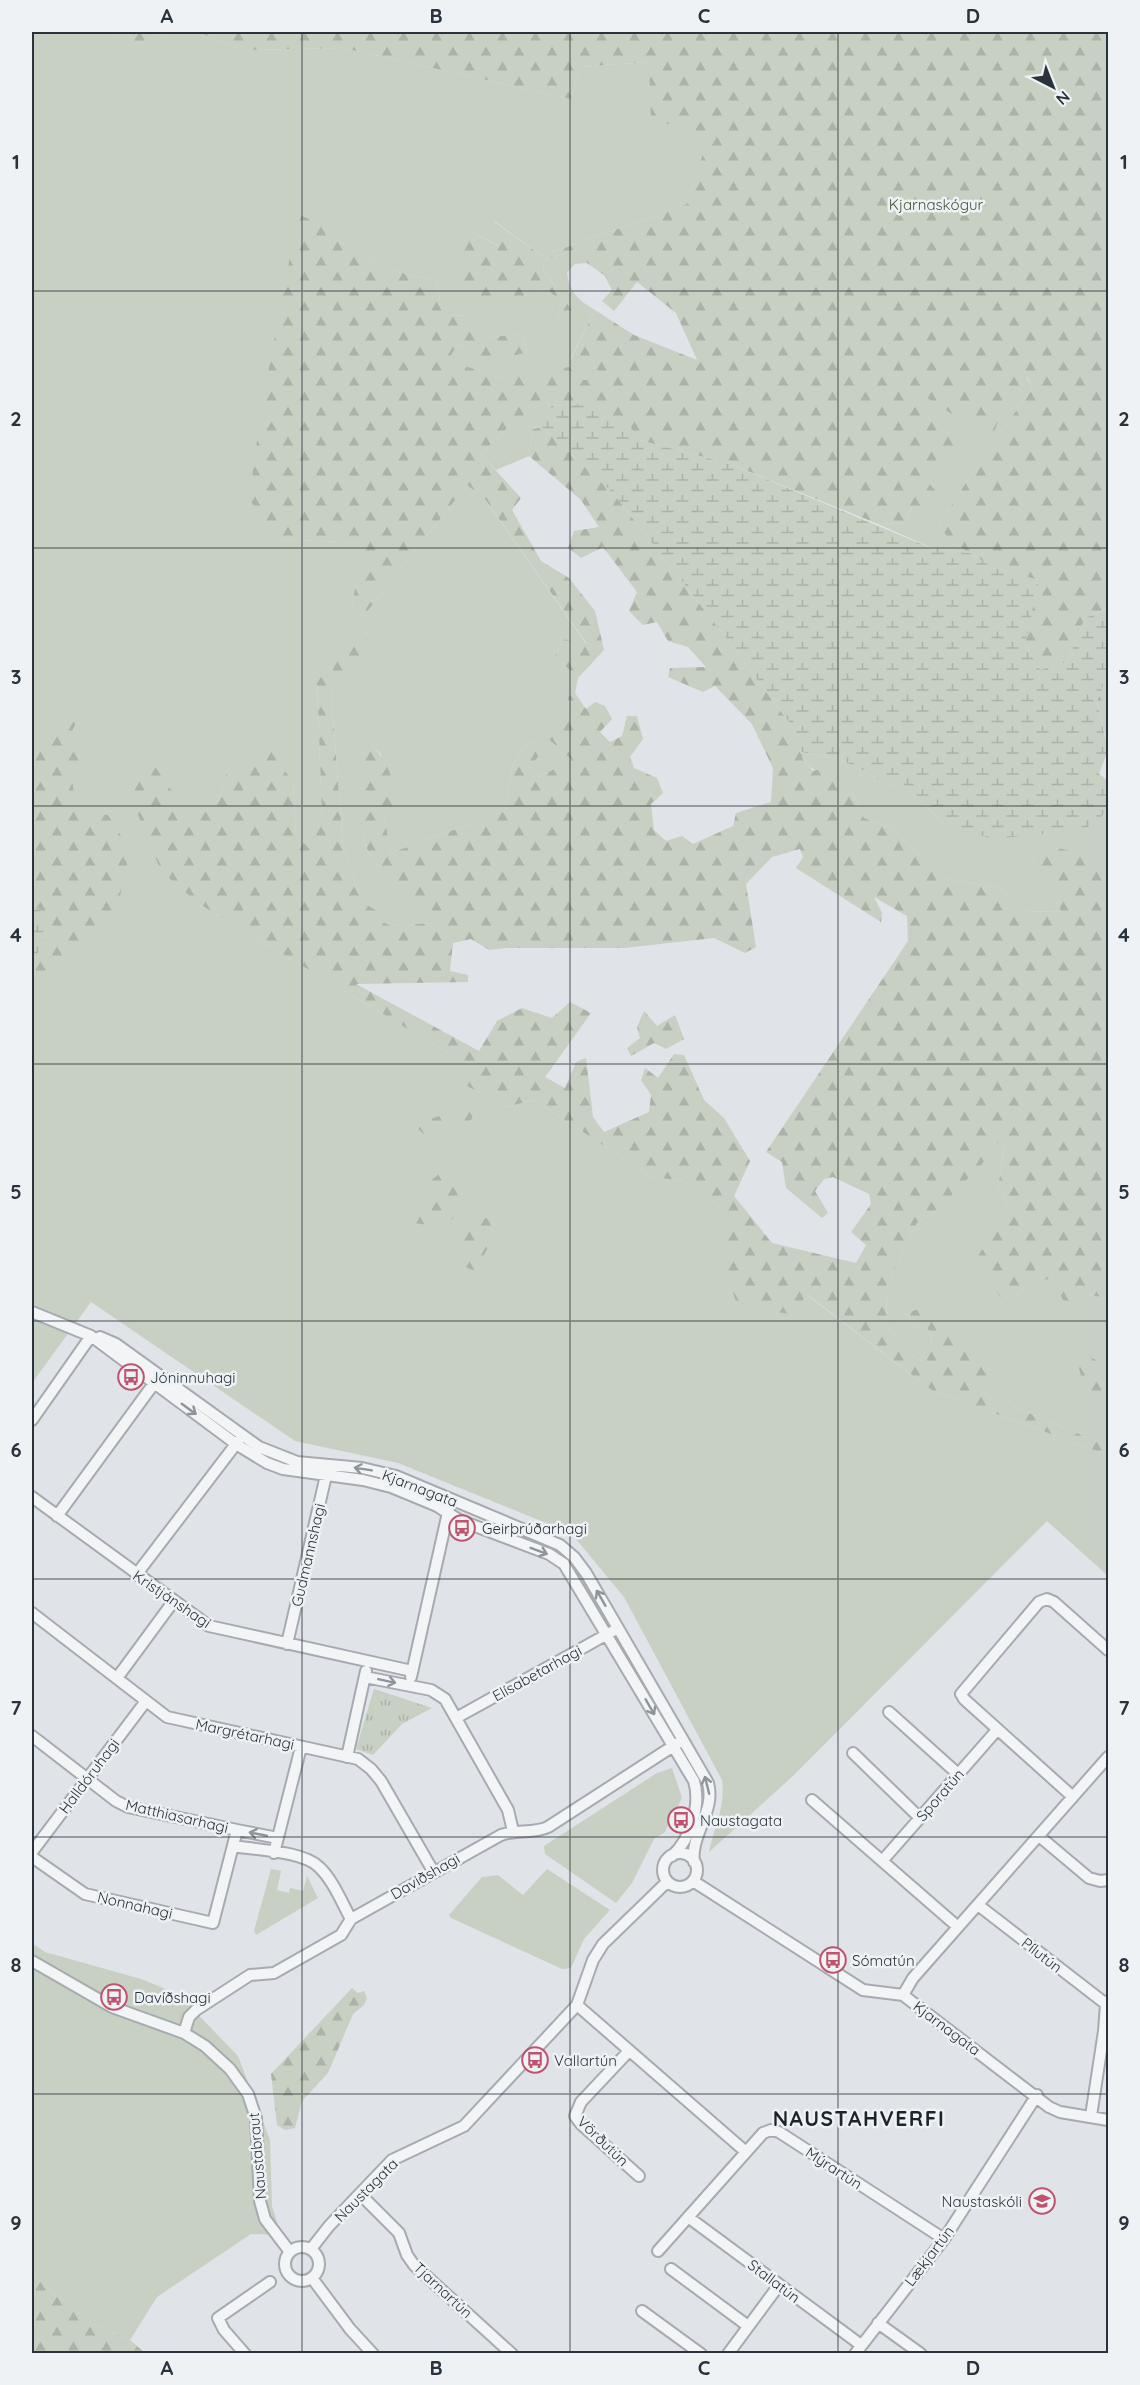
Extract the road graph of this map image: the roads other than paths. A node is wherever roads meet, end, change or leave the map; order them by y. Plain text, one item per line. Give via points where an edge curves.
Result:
1 (32, 1312) edge
2 (91, 1336) junction
3 (157, 1379) junction
4 (32, 1420) edge
5 (240, 1440) junction
6 (327, 1470) junction
7 (32, 1497) edge
8 (452, 1499) junction
9 (448, 1513) junction
10 (57, 1516) junction
11 (136, 1575) junction
12 (174, 1602) junction
13 (32, 1613) edge
14 (618, 1629) junction
15 (608, 1635) junction
16 (287, 1644) junction
17 (1108, 1650) edge
18 (368, 1662) junction
19 (412, 1671) junction
20 (365, 1677) junction
21 (117, 1678) junction
22 (409, 1686) junction
23 (146, 1701) junction
24 (889, 1712) dead end
25 (456, 1718) junction
26 (997, 1730) junction
27 (32, 1736) edge
28 (683, 1740) junction
29 (301, 1746) junction
30 (673, 1746) junction
31 (853, 1754) dead end
32 (347, 1756) junction
33 (1108, 1759) edge
34 (958, 1774) junction
35 (87, 1779) junction
36 (1073, 1797) junction
37 (812, 1800) dead end
38 (920, 1818) junction
39 (237, 1830) junction
40 (513, 1831) junction
41 (1039, 1836) junction
42 (278, 1838) junction
43 (233, 1846) junction
44 (32, 1852) edge
45 (274, 1853) junction
46 (672, 1856) junction
47 (32, 1857) edge
48 (883, 1860) junction
49 (694, 1862) junction
50 (433, 1871) junction
51 (1108, 1880) edge
52 (693, 1881) junction
53 (668, 1882) junction
54 (978, 1905) junction
55 (351, 1919) junction
56 (958, 1927) junction
57 (32, 1961) edge
58 (903, 1995) junction
59 (1107, 2003) edge
60 (577, 2005) junction
61 (1106, 2031) edge
62 (184, 2033) junction
63 (629, 2051) junction
64 (1036, 2095) junction
65 (1091, 2116) junction
66 (1108, 2120) edge
67 (746, 2152) junction
68 (639, 2176) dead end
69 (360, 2194) junction
70 (688, 2217) junction
71 (944, 2239) junction
72 (311, 2249) junction
73 (658, 2251) dead end
74 (290, 2252) junction
75 (671, 2269) dead end
76 (312, 2278) junction
77 (270, 2283) dead end
78 (779, 2285) junction
79 (642, 2311) dead end
80 (878, 2323) junction
81 (748, 2326) junction
82 (858, 2349) edge
83 (245, 2354) edge
84 (373, 2354) edge
85 (512, 2354) edge
86 (701, 2354) edge
87 (728, 2354) edge
88 (921, 2354) edge

1 - 2 street, Kjarnagata
2 - 3 street, Kjarnagata
2 - 4 street
3 - 5 street, Kjarnagata
3 - 10 street
5 - 6 street, Kjarnagata via 267,1463 283,1469
5 - 11 street
8 -> 6 street, Kjarnagata via 396,1476 362,1468
6 - 9 street, Kjarnagata via 378,1483
6 - 16 street, Gudmannshagi
7 - 10 street, Kristjánshagi
8 - 9 street
14 -> 8 street, Kjarnagata via 586,1573 560,1545
9 -> 15 street, Kjarnagata via 549,1554 564,1564
9 - 19 street
10 - 11 street, Kristjánshagi
11 - 12 street, Kristjánshagi
12 - 16 street, Kristjánshagi via 209,1626
12 - 21 street
13 - 21 street, Margrétarhagi
14 - 15 street, Elísabetarhagi
14 - 28 street, Kjarnagata
15 - 25 street, Elísabetarhagi
15 -> 30 street, Kjarnagata
16 - 18 street, Kristjánshagi
17 - 26 street via 1054,1602 1039,1602 961,1694
18 - 19 street, Kristjánshagi
18 - 20 street
19 - 22 street
20 -> 22 street
20 - 32 street
21 - 23 street, Margrétarhagi
22 - 25 street via 440,1695
23 - 29 street, Margrétarhagi via 167,1717
23 - 35 street, Halldóruhagi
24 - 34 street
25 - 40 street via 508,1810
26 - 34 street, Sporatún
26 - 36 street
27 - 35 street, Matthiasarhagi
28 - 30 street, Daviðshagi
49 -> 28 street, Kjarnagata via 709,1788
29 - 32 street, Margrétarhagi
29 - 42 street
30 - 40 street, Daviðshagi via 548,1827 531,1832
30 - 46 street, Kjarnagata via 694,1780 697,1799 682,1842
31 - 38 street
32 - 50 street, Margrétarhagi via 358,1759 381,1781
33 - 36 street
34 - 38 street, Sporatún
35 - 39 street, Matthiasarhagi via 134,1809
35 - 44 street, Halldóruhagi
36 - 41 street
37 - 48 street
38 - 48 street, Sporatún
42 -> 39 street, Matthiasarhagi
39 - 43 street, Matthiasarhagi
40 - 50 street, Daviðshagi
41 - 51 street via 1089,1878
41 - 54 street
42 - 45 street
43 - 45 street, Matthiasarhagi
43 - 47 street, Nonnahagi via 213,1923 85,1894
45 - 55 street, Matthiasarhagi via 304,1858 319,1866
46 - 49 street via 682,1854
46 - 53 street via 663,1870
48 - 56 street
49 - 52 street
50 - 55 street, Daviðshagi
52 - 53 street via 679,1887
52 - 58 street, Kjarnagata via 863,1990
53 - 60 street, Naustagata via 603,1944
54 - 56 street
54 - 59 street, Pílutún
55 - 62 street, Daviðshagi via 340,1935 274,1973 250,1975 196,2010
56 - 58 street
57 - 62 street, Naustabraut via 112,2007
58 - 64 street, Kjarnagata
59 - 61 street
60 - 63 street
60 - 69 street, Naustagata via 464,2126 392,2160
61 - 65 street
62 - 74 street, Naustabraut via 220,2057 248,2094 258,2134 262,2209 270,2227
63 - 67 street
63 - 68 street, Vörðutún via 581,2102 575,2116
64 - 65 street, Kjarnagata via 1060,2112
64 - 71 street, Lækjartún
65 - 66 street, Kjarnagata
67 - 70 street, Mýrartún
67 - 71 street, Mýrartún via 763,2133 778,2132
69 - 72 street, Naustagata
69 - 85 street, Tjarnartún via 399,2233 414,2265
70 - 73 street, Mýrartún
70 - 78 street, Stallatún
71 - 80 street, Lækjartún
72 - 74 street via 302,2247
72 - 76 street via 320,2263
74 - 76 street via 285,2262 288,2273 302,2282
75 - 81 street
76 - 84 street
77 - 83 street via 218,2318
78 - 81 street
78 - 82 street, Stallatún
79 - 86 street
80 - 82 street, Lækjartún
80 - 88 street
81 - 87 street

